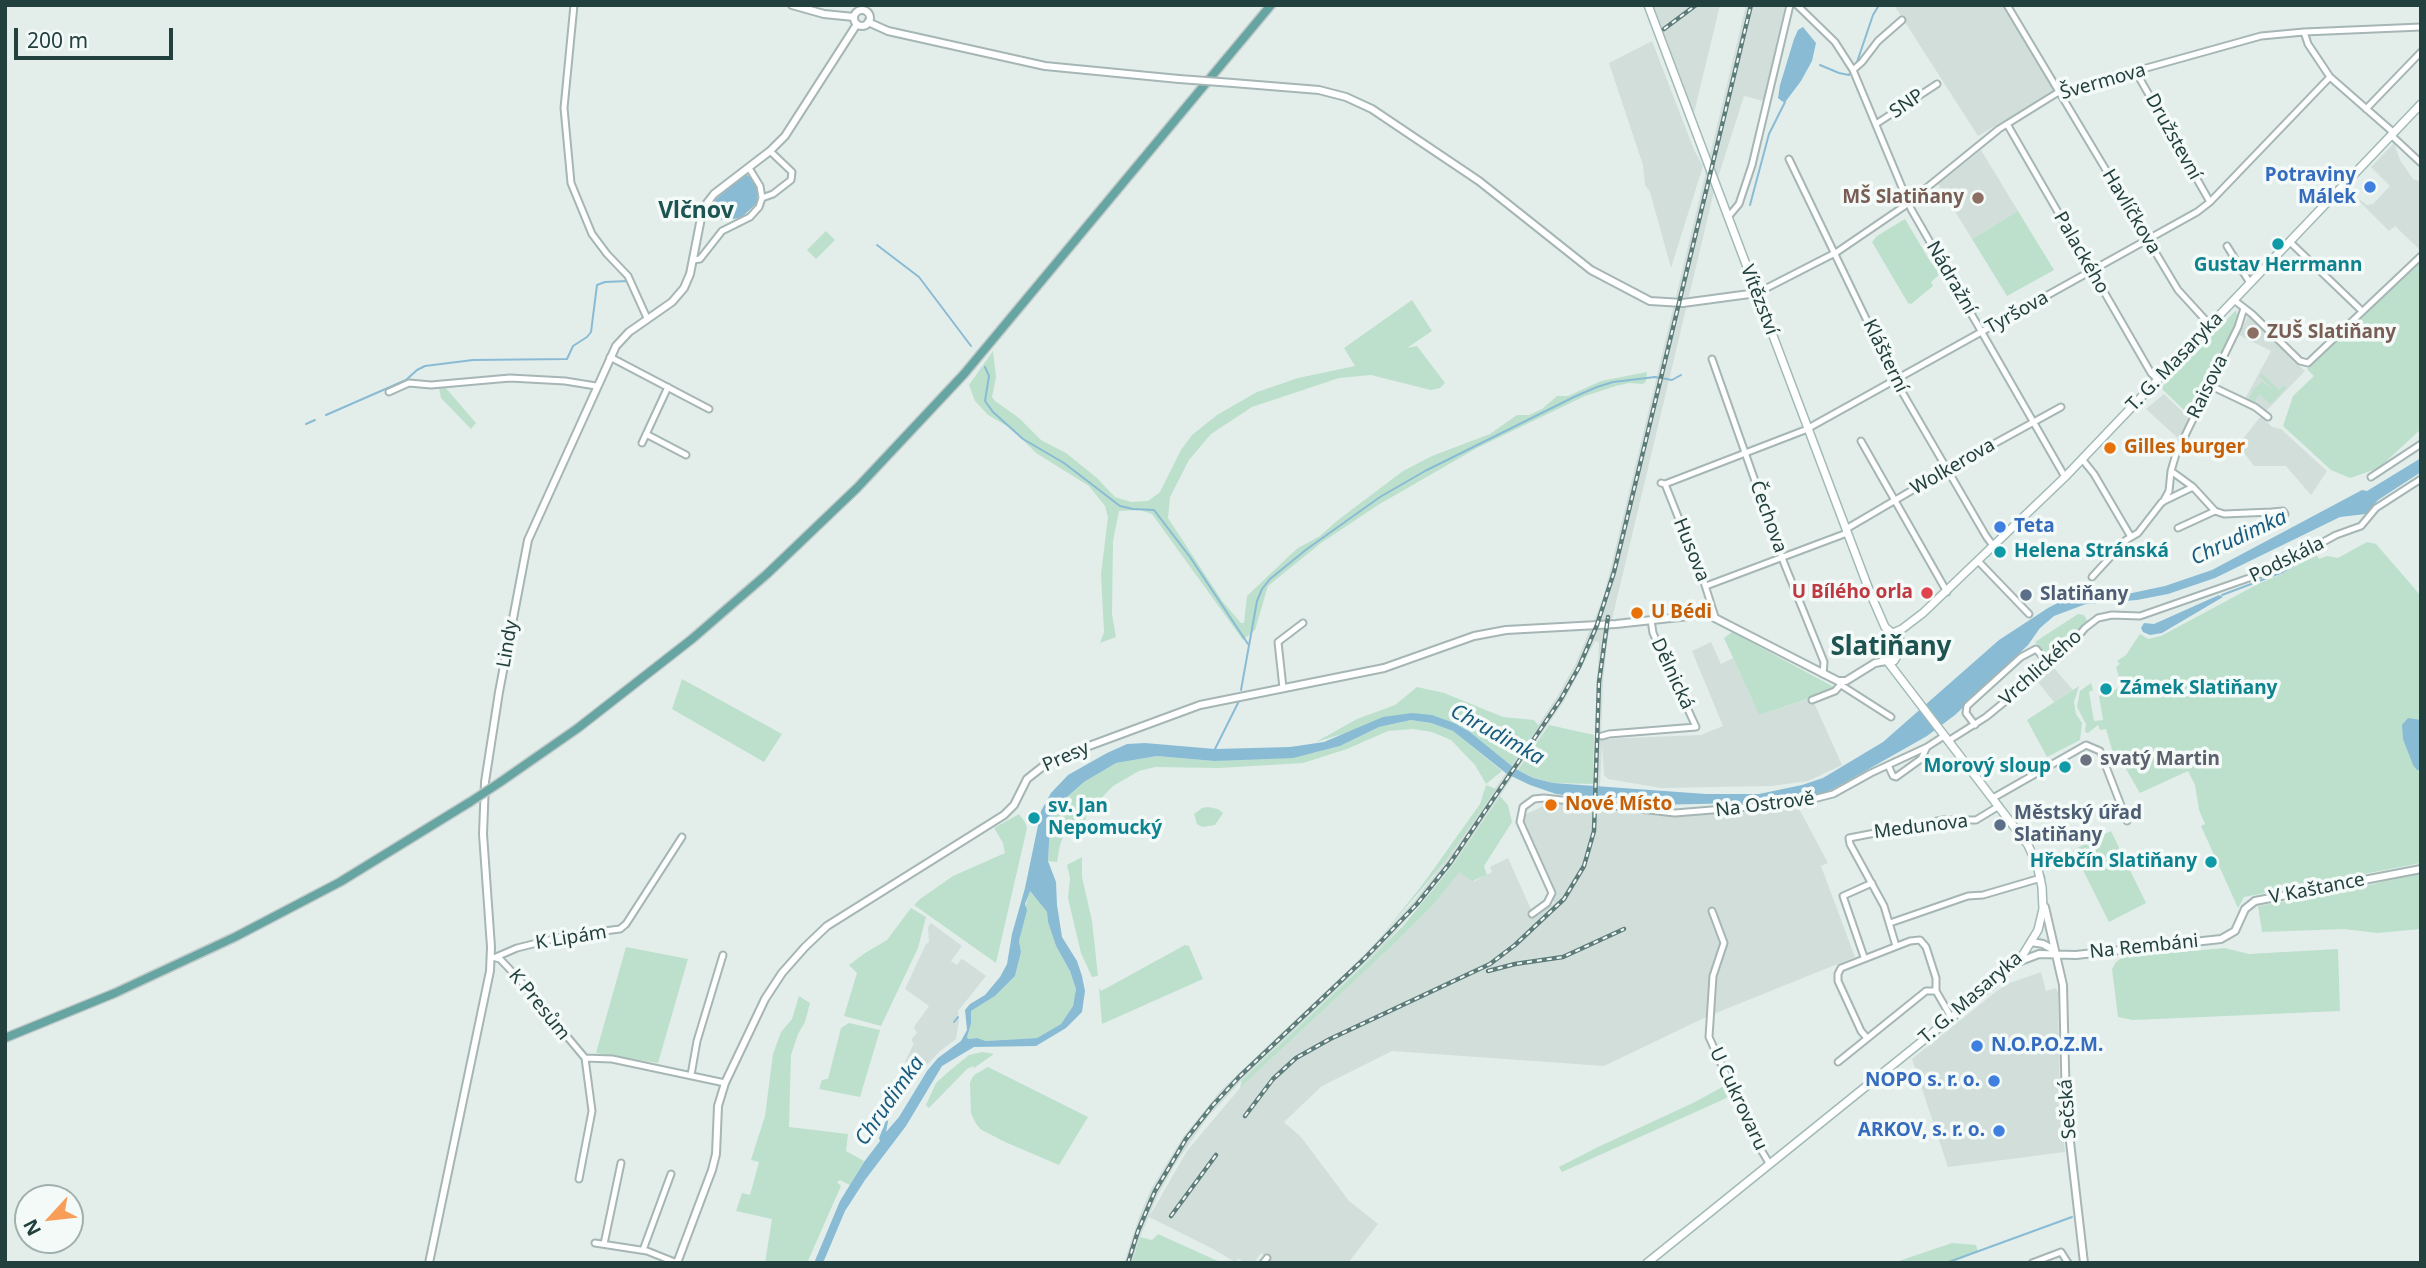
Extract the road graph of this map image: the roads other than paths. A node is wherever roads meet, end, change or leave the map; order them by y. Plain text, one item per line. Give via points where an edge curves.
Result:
1 (574, 5) edge
2 (792, 5) edge
3 (1271, 5) edge
4 (1648, 5) edge
5 (1790, 5) edge
6 (1797, 5) edge
7 (2007, 5) edge
8 (869, 8) edge
9 (854, 17) junction
10 (1902, 20) dead end
11 (869, 22) junction
12 (857, 24) junction
13 (2421, 27) edge
14 (2304, 32) junction
15 (2421, 52) edge
16 (1853, 70) junction
17 (2136, 72) junction
18 (2330, 77) junction
19 (1937, 84) dead end
20 (2060, 92) junction
21 (2421, 104) edge
22 (2366, 109) junction
23 (1876, 124) junction
24 (2007, 124) junction
25 (2392, 134) junction
26 (769, 152) junction
27 (1789, 159) dead end
28 (2421, 163) edge
29 (749, 167) junction
30 (762, 198) junction
31 (1908, 202) junction
32 (2210, 202) junction
33 (1728, 216) junction
34 (2148, 240) junction
35 (2290, 242) junction
36 (2227, 246) dead end
37 (1835, 253) junction
38 (2421, 256) edge
39 (693, 260) junction
40 (2092, 271) junction
41 (2250, 283) junction
42 (1757, 293) junction
43 (2234, 300) junction
44 (2244, 309) junction
45 (2362, 311) junction
46 (647, 318) junction
47 (2210, 325) junction
48 (1982, 332) junction
49 (610, 357) junction
50 (1712, 359) dead end
51 (1895, 379) junction
52 (2158, 380) junction
53 (2209, 385) junction
54 (596, 386) junction
55 (667, 387) junction
56 (388, 392) dead end
57 (2062, 407) dead end
58 (709, 409) dead end
59 (2267, 417) dead end
60 (2034, 422) junction
61 (1808, 429) junction
62 (646, 434) junction
63 (1861, 441) dead end
64 (642, 443) dead end
65 (2421, 444) edge
66 (1746, 453) junction
67 (686, 455) dead end
68 (2082, 459) junction
69 (2172, 468) junction
70 (1947, 470) junction
71 (2064, 477) junction
72 (2371, 477) dead end
73 (2421, 479) edge
74 (1663, 484) joint
75 (2193, 487) junction
76 (1895, 501) junction
77 (2162, 502) junction
78 (2215, 511) junction
79 (2272, 512) dead end
80 (2178, 528) dead end
81 (1847, 531) junction
82 (2130, 537) junction
83 (1994, 547) junction
84 (1783, 557) junction
85 (1979, 562) junction
86 (2092, 577) dead end
87 (1706, 586) junction
88 (1947, 592) junction
89 (1871, 595) junction
90 (1923, 613) junction
91 (2029, 614) dead end
92 (2140, 615) joint
93 (1715, 617) junction
94 (1651, 620) junction
95 (1303, 623) dead end
96 (1893, 633) junction
97 (1884, 645) junction
98 (1899, 646) junction
99 (1897, 656) junction
100 (1887, 662) junction
101 (2049, 664) junction
102 (1861, 671) junction
103 (1823, 674) junction
104 (1841, 683) junction
105 (1283, 688) junction
106 (1911, 690) junction
107 (1812, 700) dead end
108 (1891, 717) dead end
109 (1975, 725) junction
110 (1602, 736) dead end
111 (1945, 737) junction
112 (1927, 747) junction
113 (1888, 765) junction
114 (1993, 798) junction
115 (1999, 806) junction
116 (2127, 821) dead end
117 (682, 837) dead end
118 (2421, 869) edge
119 (2040, 878) junction
120 (1872, 883) junction
121 (2042, 887) junction
122 (1712, 911) dead end
123 (1532, 914) dead end
124 (1890, 923) junction
125 (2231, 934) joint
126 (2031, 942) junction
127 (1896, 946) junction
128 (2055, 953) junction
129 (2043, 954) junction
130 (723, 955) dead end
131 (494, 957) junction
132 (1864, 957) junction
133 (2012, 968) junction
134 (1936, 990) junction
135 (1951, 1017) junction
136 (5, 1038) edge
137 (1867, 1038) junction
138 (584, 1058) junction
139 (1838, 1062) dead end
140 (691, 1075) junction
141 (725, 1083) junction
142 (621, 1163) dead end
143 (1769, 1163) junction
144 (671, 1174) dead end
145 (579, 1179) dead end
146 (595, 1243) dead end
147 (604, 1244) junction
148 (643, 1250) junction
149 (429, 1263) edge
150 (677, 1263) edge
151 (1647, 1263) edge
152 (2032, 1263) edge
153 (2068, 1263) edge
154 (2084, 1263) edge

1 - 46 street via 564,108 571,183 595,239 630,279
2 - 9 street
3 - 136 main road, bridge via 964,374 857,488 684,646 499,783 340,882 143,981
4 - 33 main road, Vítězství
5 - 33 street via 1752,165 1738,206
6 - 16 street, Nádražní via 1834,41
7 - 20 street, Havlíčkova
8 - 9 street via 858,10
8 - 11 street
9 - 12 street
10 - 16 street
11 - 12 street
11 - 42 street, bridge via 888,31 1045,66 1319,90 1363,104 1479,181 1598,275 1654,303
12 - 26 street, Lindy via 790,130
13 - 14 street, Švermova
14 - 17 street, Švermova via 2261,36
14 - 18 street
15 - 22 street
16 - 23 street, Nádražní
17 - 20 street, Švermova
17 - 32 street, Družstevní
18 - 22 street
18 - 32 street, Tyršova
19 - 23 street, SNP
20 - 24 street, Švermova
20 - 34 street, Havlíčkova
21 - 25 main road, T. G. Masaryka
22 - 25 street
23 - 31 street, Nádražní
24 - 31 street, Švermova
24 - 40 street, Palackého
25 - 28 street
25 - 35 main road, T. G. Masaryka
26 - 29 street, Lindy
26 - 30 street via 793,176
27 - 37 street, Klášterní
29 - 30 street
29 - 39 street, Lindy via 707,203
30 - 39 street via 753,214 722,230 700,259
31 - 37 street, Švermova
31 - 48 street, Nádražní
32 - 34 street, Tyršova
33 - 42 main road, Vítězství
34 - 40 street, Tyršova
34 - 47 street, Havlíčkova via 2180,294
35 - 41 main road, T. G. Masaryka
35 - 45 street
36 - 41 street
37 - 42 street, Švermova
37 - 51 street, Klášterní
38 - 45 street
39 - 46 street, Lindy via 682,291
40 - 48 street, Tyršova
40 - 52 street, Palackého
41 - 43 main road, T. G. Masaryka
42 - 61 main road, Vítězství
43 - 44 street
43 - 47 main road, T. G. Masaryka
44 - 45 street via 2306,363
44 - 53 street, Raisova
46 - 49 street, Lindy via 626,334
47 - 52 main road, T. G. Masaryka
48 - 51 street, Tyršova
48 - 60 street, Nádražní
49 - 54 street, Lindy
49 - 55 street
50 - 66 street, Čechova
51 - 61 street, Tyršova
51 - 70 street, Klášterní
52 - 68 main road, T. G. Masaryka
53 - 59 street
53 - 69 street, Raisova
54 - 56 street via 510,378 412,383
54 - 131 street, Lindy via 531,531 516,595 487,764 483,817
55 - 58 street
55 - 62 street
57 - 60 street, Wolkerova
60 - 70 street, Wolkerova
60 - 71 street, Nádražní
61 - 66 street, Tyršova
61 - 81 main road, Vítězství
62 - 64 street
62 - 67 street
63 - 76 street
65 - 72 street
66 - 74 street, Tyršova
66 - 84 street, Čechova
68 - 71 main road, T. G. Masaryka
68 - 82 street
69 - 75 street
69 - 77 street, Raisova via 2169,491
70 - 76 street, Wolkerova
70 - 83 street, Klášterní
71 - 83 main road, T. G. Masaryka
73 - 92 street, Podskála via 2377,507 2361,526 2278,568
74 - 87 street, Husova
75 - 77 street
75 - 78 street
76 - 81 street, Wolkerova
76 - 88 street
77 - 82 street
78 - 79 street
78 - 80 street
81 - 84 street, Wolkerova
81 - 89 main road, Vítězství
82 - 86 street
83 - 85 main road, T. G. Masaryka
84 - 87 street, Wolkerova
84 - 103 street, Čechova via 1824,662
85 - 88 main road, T. G. Masaryka
85 - 91 street
87 - 93 street, Husova
88 - 90 main road, T. G. Masaryka
89 - 96 main road, Vítězství via 1885,627
89 - 97 main road, Vítězství
90 - 96 main road, T. G. Masaryka
90 - 98 main road, T. G. Masaryka
92 - 101 street, Vrchlického via 2098,618
93 - 94 street, Presy via 1703,614
93 - 103 street
94 - 105 street, Presy via 1491,632 1384,668
94 - 110 street, Dělnická via 1696,727
95 - 105 street via 1278,642
96 - 97 main road, T. G. Masaryka via 1886,636
96 - 98 main road
97 - 100 main road, T. G. Masaryka via 1882,655
97 - 102 street
98 - 99 main road, T. G. Masaryka
99 - 100 main road
99 - 106 main road, T. G. Masaryka
100 - 102 street
100 - 106 main road, T. G. Masaryka
101 - 109 street, Vrchlického
101 - 109 street via 2036,649 2021,657 1967,706 1966,713
102 - 104 street
103 - 104 street
104 - 107 street via 1833,692
104 - 108 street
105 - 141 street, Presy via 1200,705 1041,766 1004,815 812,940 765,999
106 - 111 main road, T. G. Masaryka
109 - 111 street, Vrchlického
111 - 112 street, Na Ostrově
111 - 114 main road, T. G. Masaryka
112 - 113 street, Na Ostrově
112 - 113 street, Na Ostrově via 1921,759 1896,777
113 - 123 street, Na Ostrově via 1832,794 1766,807 1675,813 1544,798 1530,801 1520,822 1552,893
114 - 115 main road, T. G. Masaryka
114 - 116 street via 2082,745 2099,749
115 - 119 main road, T. G. Masaryka via 2030,849
115 - 120 street, Medunova via 1978,820 1943,820 1850,838
117 - 131 street, K Lipám via 620,929 565,936
118 - 125 street, V Kaštance via 2255,901
119 - 121 main road, T. G. Masaryka
119 - 124 street
120 - 124 street, Medunova
120 - 132 street via 1843,896
121 - 126 main road, T. G. Masaryka via 2042,918
121 - 128 street, Sečská
122 - 143 street, U Cukrovaru via 1724,943 1713,976 1709,1037
124 - 127 street, Medunova
125 - 128 street, Na Rembáni via 2212,940
126 - 128 street
126 - 129 street
126 - 133 main road, T. G. Masaryka
127 - 132 street
127 - 134 street via 1923,941 1937,980
128 - 129 street
128 - 154 street, Sečská via 2063,991 2066,1107
129 - 133 street
130 - 140 street via 696,1041
131 - 138 street, K Presům via 519,978
131 - 149 street, Lindy
132 - 137 street via 1841,968 1838,976
133 - 135 main road, T. G. Masaryka
134 - 135 street
134 - 137 street via 1926,991
135 - 143 main road, T. G. Masaryka
137 - 139 street
138 - 140 street, K Presům
138 - 145 street, K Presům via 592,1111
140 - 141 street, K Presům
141 - 150 street, Presy via 718,1106 716,1154
142 - 147 street
143 - 151 main road, T. G. Masaryka
144 - 148 street
146 - 147 street
147 - 148 street
148 - 150 street
152 - 153 street via 2061,1252

